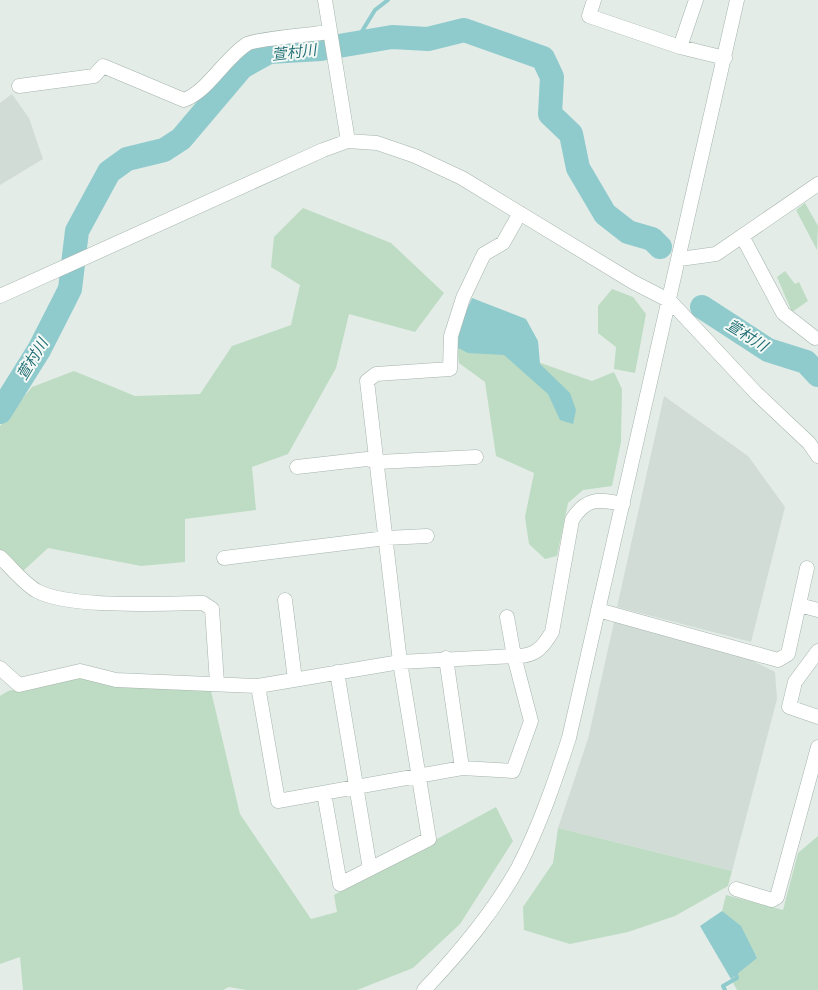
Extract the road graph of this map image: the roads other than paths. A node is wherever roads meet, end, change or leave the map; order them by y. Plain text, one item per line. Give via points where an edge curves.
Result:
1 (325, 0) edge
2 (594, 0) edge
3 (696, 0) edge
4 (737, 0) edge
5 (330, 32) junction
6 (680, 48) junction
7 (725, 58) junction
8 (19, 86) dead end
9 (348, 141) junction
10 (818, 184) edge
11 (520, 213) junction
12 (742, 236) junction
13 (680, 259) junction
14 (0, 296) edge
15 (670, 301) junction
16 (815, 338) dead end
17 (818, 456) edge
18 (476, 457) dead end
19 (378, 462) junction
20 (296, 467) dead end
21 (623, 504) junction
22 (428, 536) dead end
23 (386, 538) junction
24 (0, 557) edge
25 (224, 558) dead end
26 (807, 568) dead end
27 (285, 600) dead end
28 (799, 605) junction
29 (598, 610) junction
30 (818, 610) edge
31 (507, 617) dead end
32 (818, 651) edge
33 (514, 656) junction
34 (446, 658) junction
35 (400, 662) junction
36 (0, 668) edge
37 (337, 672) junction
38 (295, 680) junction
39 (217, 683) junction
40 (258, 686) junction
41 (818, 717) edge
42 (818, 747) edge
43 (462, 768) junction
44 (419, 776) junction
45 (356, 787) junction
46 (324, 793) junction
47 (370, 869) junction
48 (736, 889) dead end
49 (424, 990) edge

1 - 5 street
2 - 6 street via 589,16
3 - 6 street
4 - 7 street
5 - 8 street via 248,43 225,61 195,96 184,100 103,66 94,76
5 - 9 street
6 - 7 street
7 - 13 street
9 - 11 street via 377,143 416,156 462,178
9 - 14 street
10 - 12 street
11 - 15 street
11 - 19 street via 502,243 484,254 463,298 451,336 450,369 376,374 366,382
12 - 13 street via 716,254
12 - 16 street via 783,313
13 - 15 street
15 - 17 street
15 - 21 street
18 - 19 street
19 - 20 street via 366,459
19 - 23 street
21 - 29 street
21 - 33 street via 593,500 579,508 572,520 552,632 543,648 528,657
22 - 23 street
23 - 25 street
23 - 35 street
24 - 39 street via 37,591 63,598 128,604 203,603 212,609
26 - 28 street
27 - 38 street
28 - 29 street via 788,654 778,660
28 - 30 street
29 - 49 street via 569,738 548,802 518,866 486,919
31 - 33 street
32 - 41 street via 795,682 789,707
33 - 34 street
33 - 43 street via 531,721 513,771
34 - 35 street
34 - 43 street
35 - 37 street
35 - 44 street
36 - 39 street via 19,685 80,671 116,680
37 - 38 street
37 - 45 street
38 - 40 street
39 - 40 street
40 - 46 street via 278,801
42 - 48 street via 777,897 772,900
43 - 44 street
44 - 45 street
44 - 47 street via 429,839
45 - 46 street
45 - 47 street
46 - 47 street via 340,884

